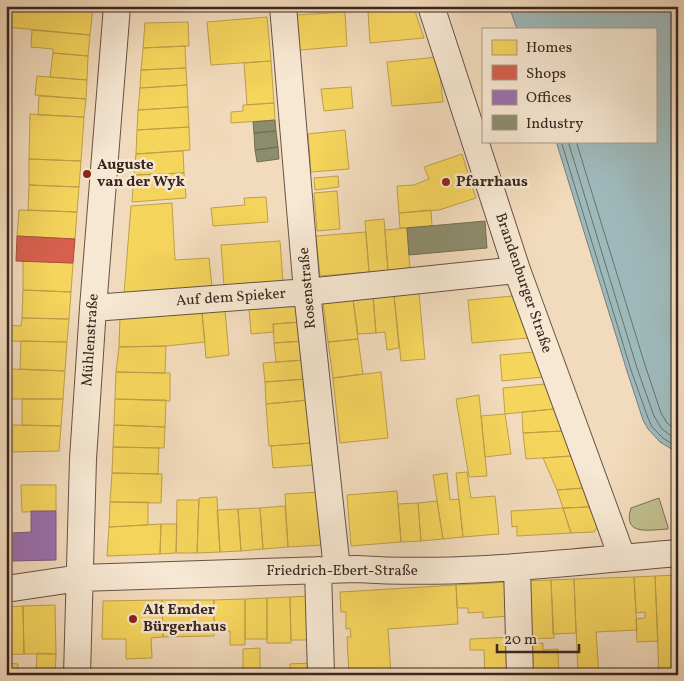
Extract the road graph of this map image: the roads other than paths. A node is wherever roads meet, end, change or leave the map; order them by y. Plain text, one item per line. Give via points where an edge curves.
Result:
1 (117, 6) edge
2 (282, 6) edge
3 (431, 6) edge
4 (517, 270) junction
5 (307, 292) junction
6 (93, 308) junction
7 (678, 553) edge
8 (622, 557) junction
9 (517, 567) junction
10 (327, 570) junction
11 (80, 578) junction
12 (6, 589) edge
13 (77, 675) edge
14 (321, 675) edge
15 (520, 675) edge

1 - 6 street, Mühlenstraße
2 - 5 street, Rosenstraße
3 - 4 street, Brandenburger Straße
4 - 5 street, Auf dem Spieker
4 - 8 street, Brandenburger Straße
5 - 6 street, Auf dem Spieker
5 - 10 street, Rosenstraße
6 - 11 street, Mühlenstraße via 83,459
7 - 8 street, Friedrich-Ebert-Straße
8 - 9 street, Friedrich-Ebert-Straße
9 - 10 street, Friedrich-Ebert-Straße
9 - 15 street
10 - 11 street, Friedrich-Ebert-Straße
10 - 14 street, Rosenstraße
11 - 12 street, Friedrich-Ebert-Straße
11 - 13 street, Mühlenstraße

